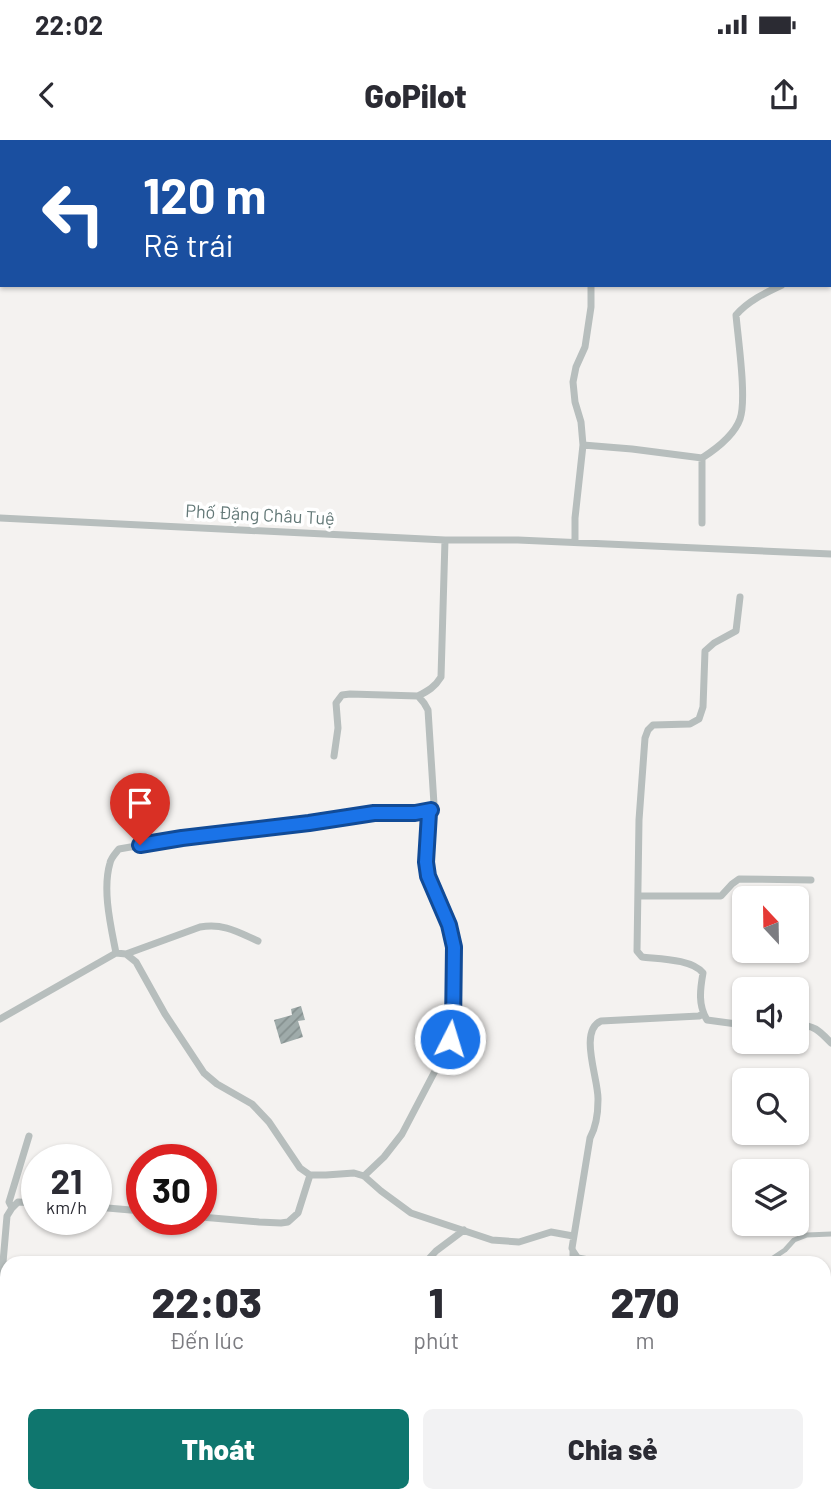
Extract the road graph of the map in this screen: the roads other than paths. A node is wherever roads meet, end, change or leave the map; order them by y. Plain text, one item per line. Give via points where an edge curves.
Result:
1 (591, 287) edge
2 (778, 287) edge
3 (583, 445) junction
4 (702, 458) junction
5 (0, 518) edge
6 (702, 523) dead end
7 (444, 540) junction
8 (572, 542) junction
9 (831, 554) edge
10 (740, 597) dead end
11 (418, 696) junction
12 (334, 756) dead end
13 (431, 810) junction
14 (811, 880) dead end
15 (638, 897) junction
16 (258, 941) dead end
17 (116, 953) junction
18 (126, 954) junction
19 (703, 1014) junction
20 (0, 1019) edge
21 (732, 1023) edge
22 (809, 1027) edge
23 (831, 1042) edge
24 (29, 1136) dead end
25 (310, 1175) junction
26 (364, 1176) junction
27 (21, 1202) edge
28 (12, 1208) junction
29 (217, 1218) edge
30 (464, 1230) junction
31 (831, 1234) edge
32 (573, 1236) junction
33 (572, 1248) junction
34 (4, 1256) edge
35 (431, 1256) edge
36 (572, 1256) edge
37 (577, 1256) edge
38 (776, 1256) edge

1 - 3 street via 585,347 573,382
2 - 4 street via 736,315 741,418 733,432
3 - 4 street
3 - 8 street
4 - 6 street
5 - 7 street, Phố Đặng Châu Tuệ
7 - 8 street, Phố Đặng Châu Tuệ
7 - 11 street via 441,677 432,689
8 - 9 street
10 - 15 street via 736,631 705,651 699,719 690,724 653,725 645,738
11 - 12 street via 342,695 336,703
11 - 13 street via 428,710
13 - 17 street via 374,813 119,849 110,860 107,876
13 - 26 street via 426,862 454,947 453,1028 402,1134
14 - 15 street via 739,879 721,896
15 - 19 street via 637,951 642,957 699,968
16 - 18 street via 210,925
17 - 18 street
17 - 20 street
18 - 25 street via 136,962 204,1073 253,1104
19 - 21 street via 707,1020
19 - 32 street via 595,1023 590,1035 599,1098
22 - 23 street via 817,1028
24 - 28 street via 9,1202
25 - 26 street
25 - 29 street via 298,1213 288,1222
26 - 30 street via 411,1213
27 - 28 street
28 - 34 street via 7,1216
30 - 32 street via 492,1240 519,1242 551,1232
30 - 35 street
31 - 38 lane via 794,1240
32 - 33 street
33 - 36 lane
33 - 37 lane

